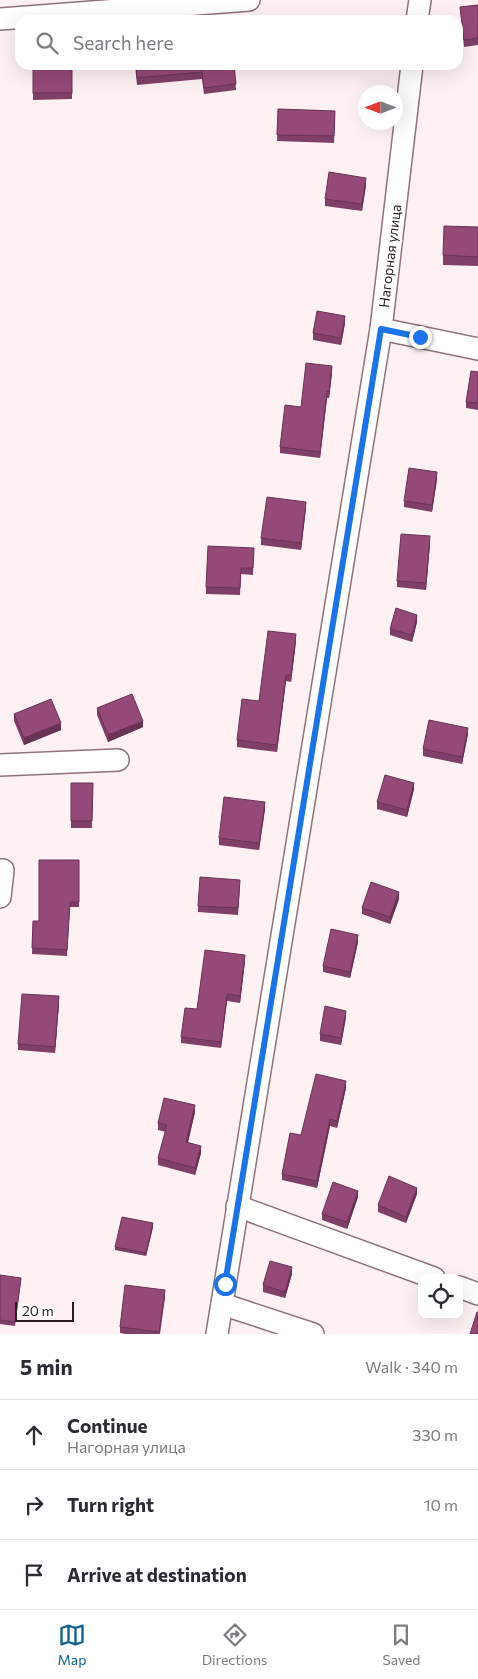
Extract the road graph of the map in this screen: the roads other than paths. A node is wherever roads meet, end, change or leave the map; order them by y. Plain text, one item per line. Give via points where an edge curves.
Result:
1 (249, 0) edge
2 (420, 0) edge
3 (122, 5) edge
4 (35, 15) edge
5 (418, 15) edge
6 (15, 17) edge
7 (0, 19) edge
8 (411, 70) edge
9 (381, 329) junction
10 (478, 349) edge
11 (118, 760) dead end
12 (0, 765) edge
13 (1, 870) edge
14 (0, 897) edge
15 (237, 1206) junction
16 (423, 1274) edge
17 (463, 1288) edge
18 (478, 1294) edge
19 (222, 1304) junction
20 (217, 1334) edge
21 (313, 1334) edge

1 - 3 street
2 - 5 street
3 - 4 street
6 - 7 street
8 - 9 street, Нагорная улица
9 - 10 street
9 - 15 street, Нагорная улица
11 - 12 street
13 - 14 street
15 - 16 street
15 - 19 street, Нагорная улица
17 - 18 street
19 - 20 street, Нагорная улица
19 - 21 street

